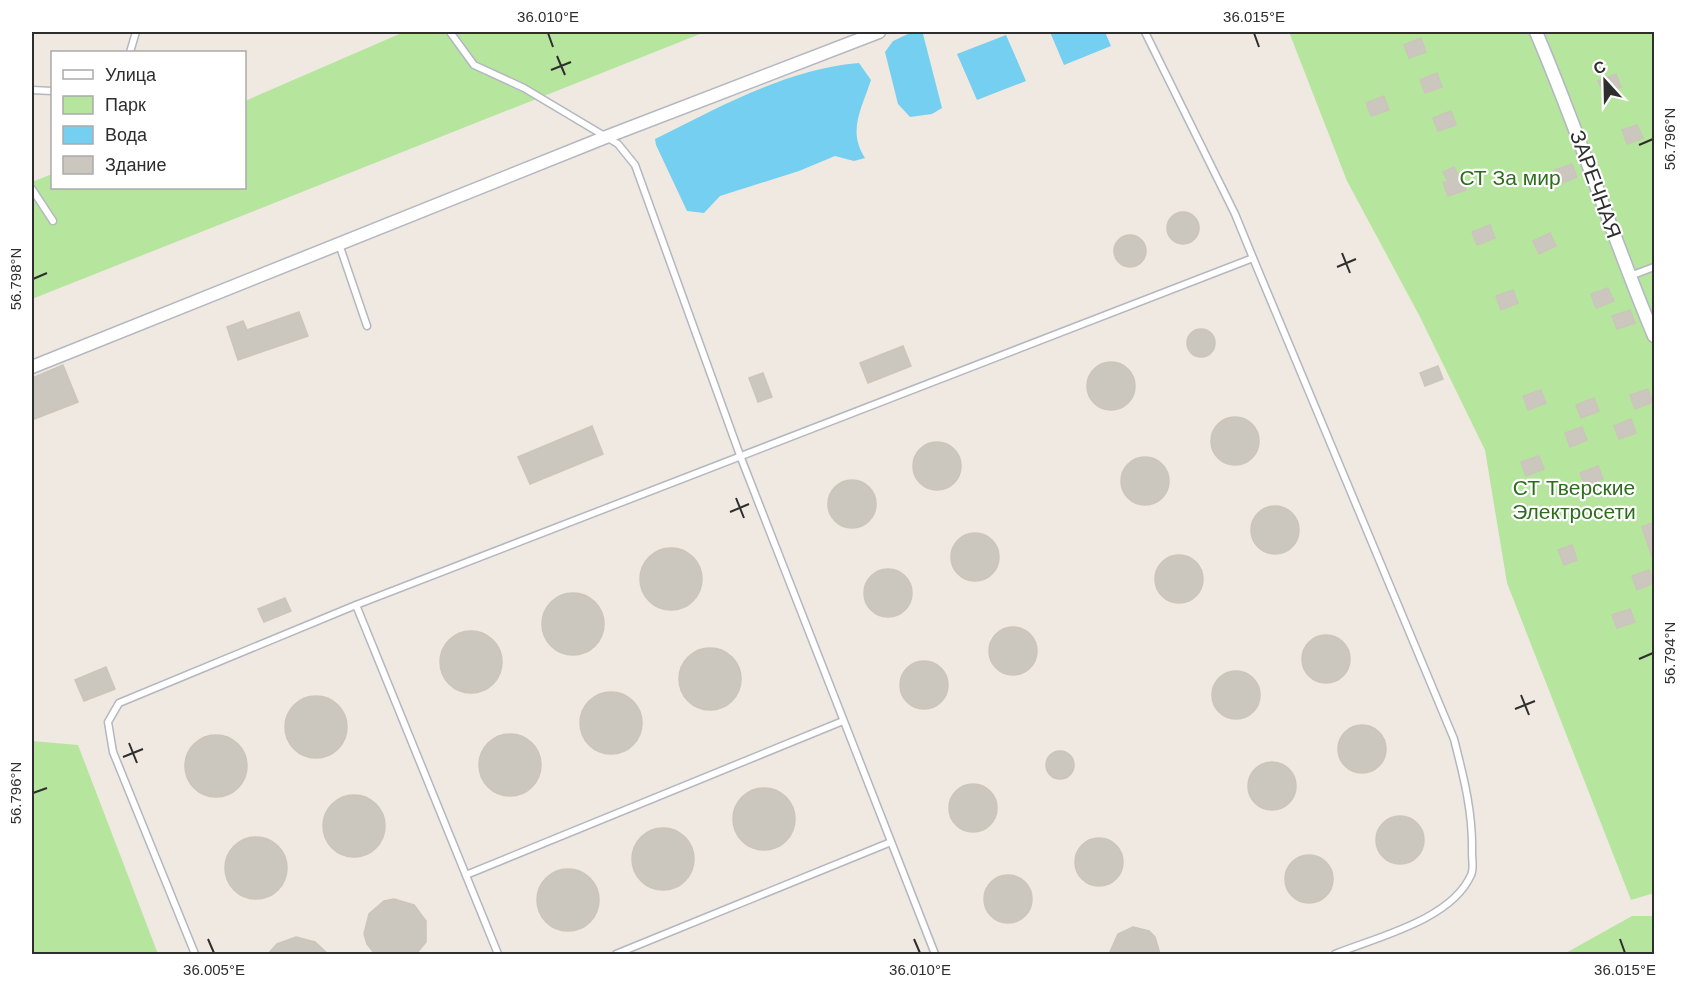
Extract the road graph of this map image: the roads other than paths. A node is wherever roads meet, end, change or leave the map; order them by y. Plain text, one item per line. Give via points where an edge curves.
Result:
1 (136, 32) edge
2 (450, 32) edge
3 (879, 32) edge
4 (1144, 32) edge
5 (1536, 32) edge
6 (130, 51) edge
7 (32, 90) edge
8 (51, 91) edge
9 (606, 137) junction
10 (32, 189) edge
11 (53, 221) dead end
12 (339, 244) junction
13 (1253, 258) junction
14 (1654, 267) edge
15 (1629, 276) junction
16 (367, 326) dead end
17 (1654, 336) edge
18 (32, 367) edge
19 (741, 458) junction
20 (356, 605) junction
21 (843, 721) junction
22 (891, 842) junction
23 (466, 875) junction
24 (195, 954) edge
25 (498, 954) edge
26 (616, 954) edge
27 (935, 954) edge
28 (1335, 954) edge

1 - 6 lane
2 - 9 lane via 474,65 524,88
3 - 9 street
4 - 13 lane
5 - 15 street, ЗАРЕЧНАЯ via 1572,116
7 - 8 lane
9 - 12 street
9 - 19 lane via 618,144 635,165
10 - 11 lane
12 - 16 lane
12 - 18 street
13 - 19 lane
13 - 28 lane via 1454,739 1473,827 1472,873 1457,897 1430,916
14 - 15 lane
15 - 17 street, ЗАРЕЧНАЯ
19 - 20 lane
19 - 21 lane
20 - 23 lane
20 - 24 lane via 119,703 108,722 112,752
21 - 22 lane
21 - 23 lane
22 - 26 lane
22 - 27 lane
23 - 25 lane

